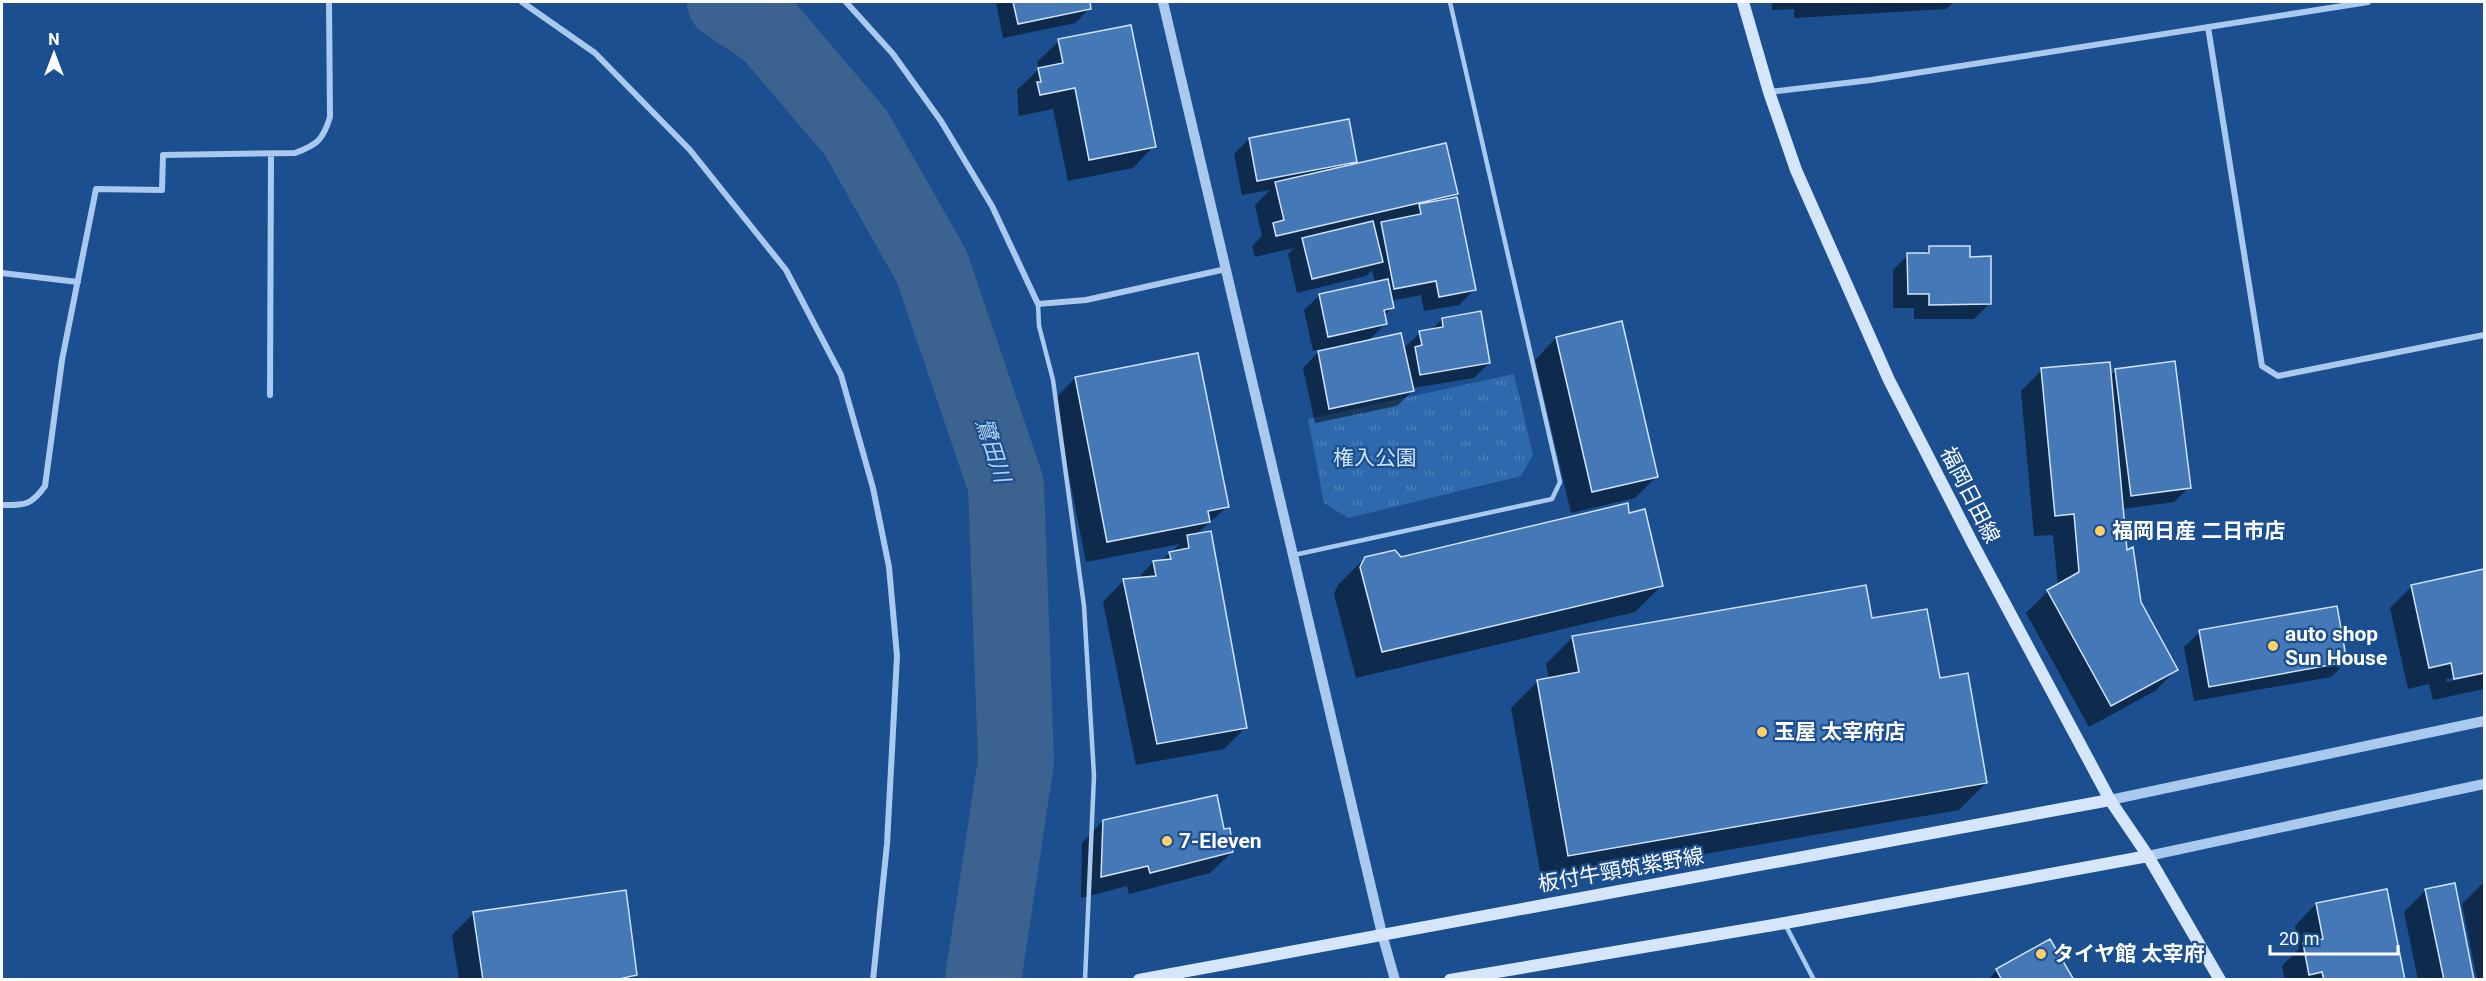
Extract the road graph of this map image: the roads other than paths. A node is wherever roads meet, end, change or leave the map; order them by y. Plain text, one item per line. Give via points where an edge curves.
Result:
1 (329, 2) edge
2 (522, 2) edge
3 (846, 2) edge
4 (1163, 2) edge
5 (1450, 2) edge
6 (1743, 2) edge
7 (2368, 2) edge
8 (2336, 4) edge
9 (2208, 27) junction
10 (1770, 92) junction
11 (271, 154) junction
12 (1226, 269) junction
13 (2, 273) edge
14 (78, 282) junction
15 (1038, 304) junction
16 (2484, 335) edge
17 (270, 395) dead end
18 (2, 504) edge
19 (1294, 555) junction
20 (2484, 721) edge
21 (2484, 784) edge
22 (2110, 800) junction
23 (2148, 856) junction
24 (1785, 923) junction
25 (1382, 934) junction
26 (873, 980) edge
27 (1085, 980) edge
28 (1139, 980) edge
29 (1395, 980) edge
30 (1450, 980) edge
31 (1814, 980) edge
32 (2220, 980) edge

1 - 11 street via 330,117 325,131 314,146 295,153
2 - 26 street via 595,53 690,150 786,270 841,375 876,499 889,567 897,656
3 - 15 street via 893,54 940,122 992,207
4 - 12 street
5 - 19 lane via 1560,482 1552,499
6 - 10 main road, 福岡日田線
7 - 8 street
8 - 9 street
9 - 10 street
9 - 16 street via 2262,366 2278,376
10 - 22 main road, 福岡日田線 via 1796,170 1889,380
11 - 14 street via 163,155 162,190 96,189
11 - 17 street
12 - 15 street via 1086,300
12 - 19 street
13 - 14 street
14 - 18 street via 62,360 45,486 26,505
15 - 27 lane via 1039,326 1053,380 1084,606 1094,776
19 - 25 street
20 - 22 street
21 - 23 street
22 - 23 main road, 福岡日田線
22 - 25 main road, 板付牛頸筑紫野線
23 - 24 main road
23 - 32 main road, 福岡日田線
24 - 30 main road
24 - 31 lane
25 - 28 main road, 板付牛頸筑紫野線
25 - 29 street

